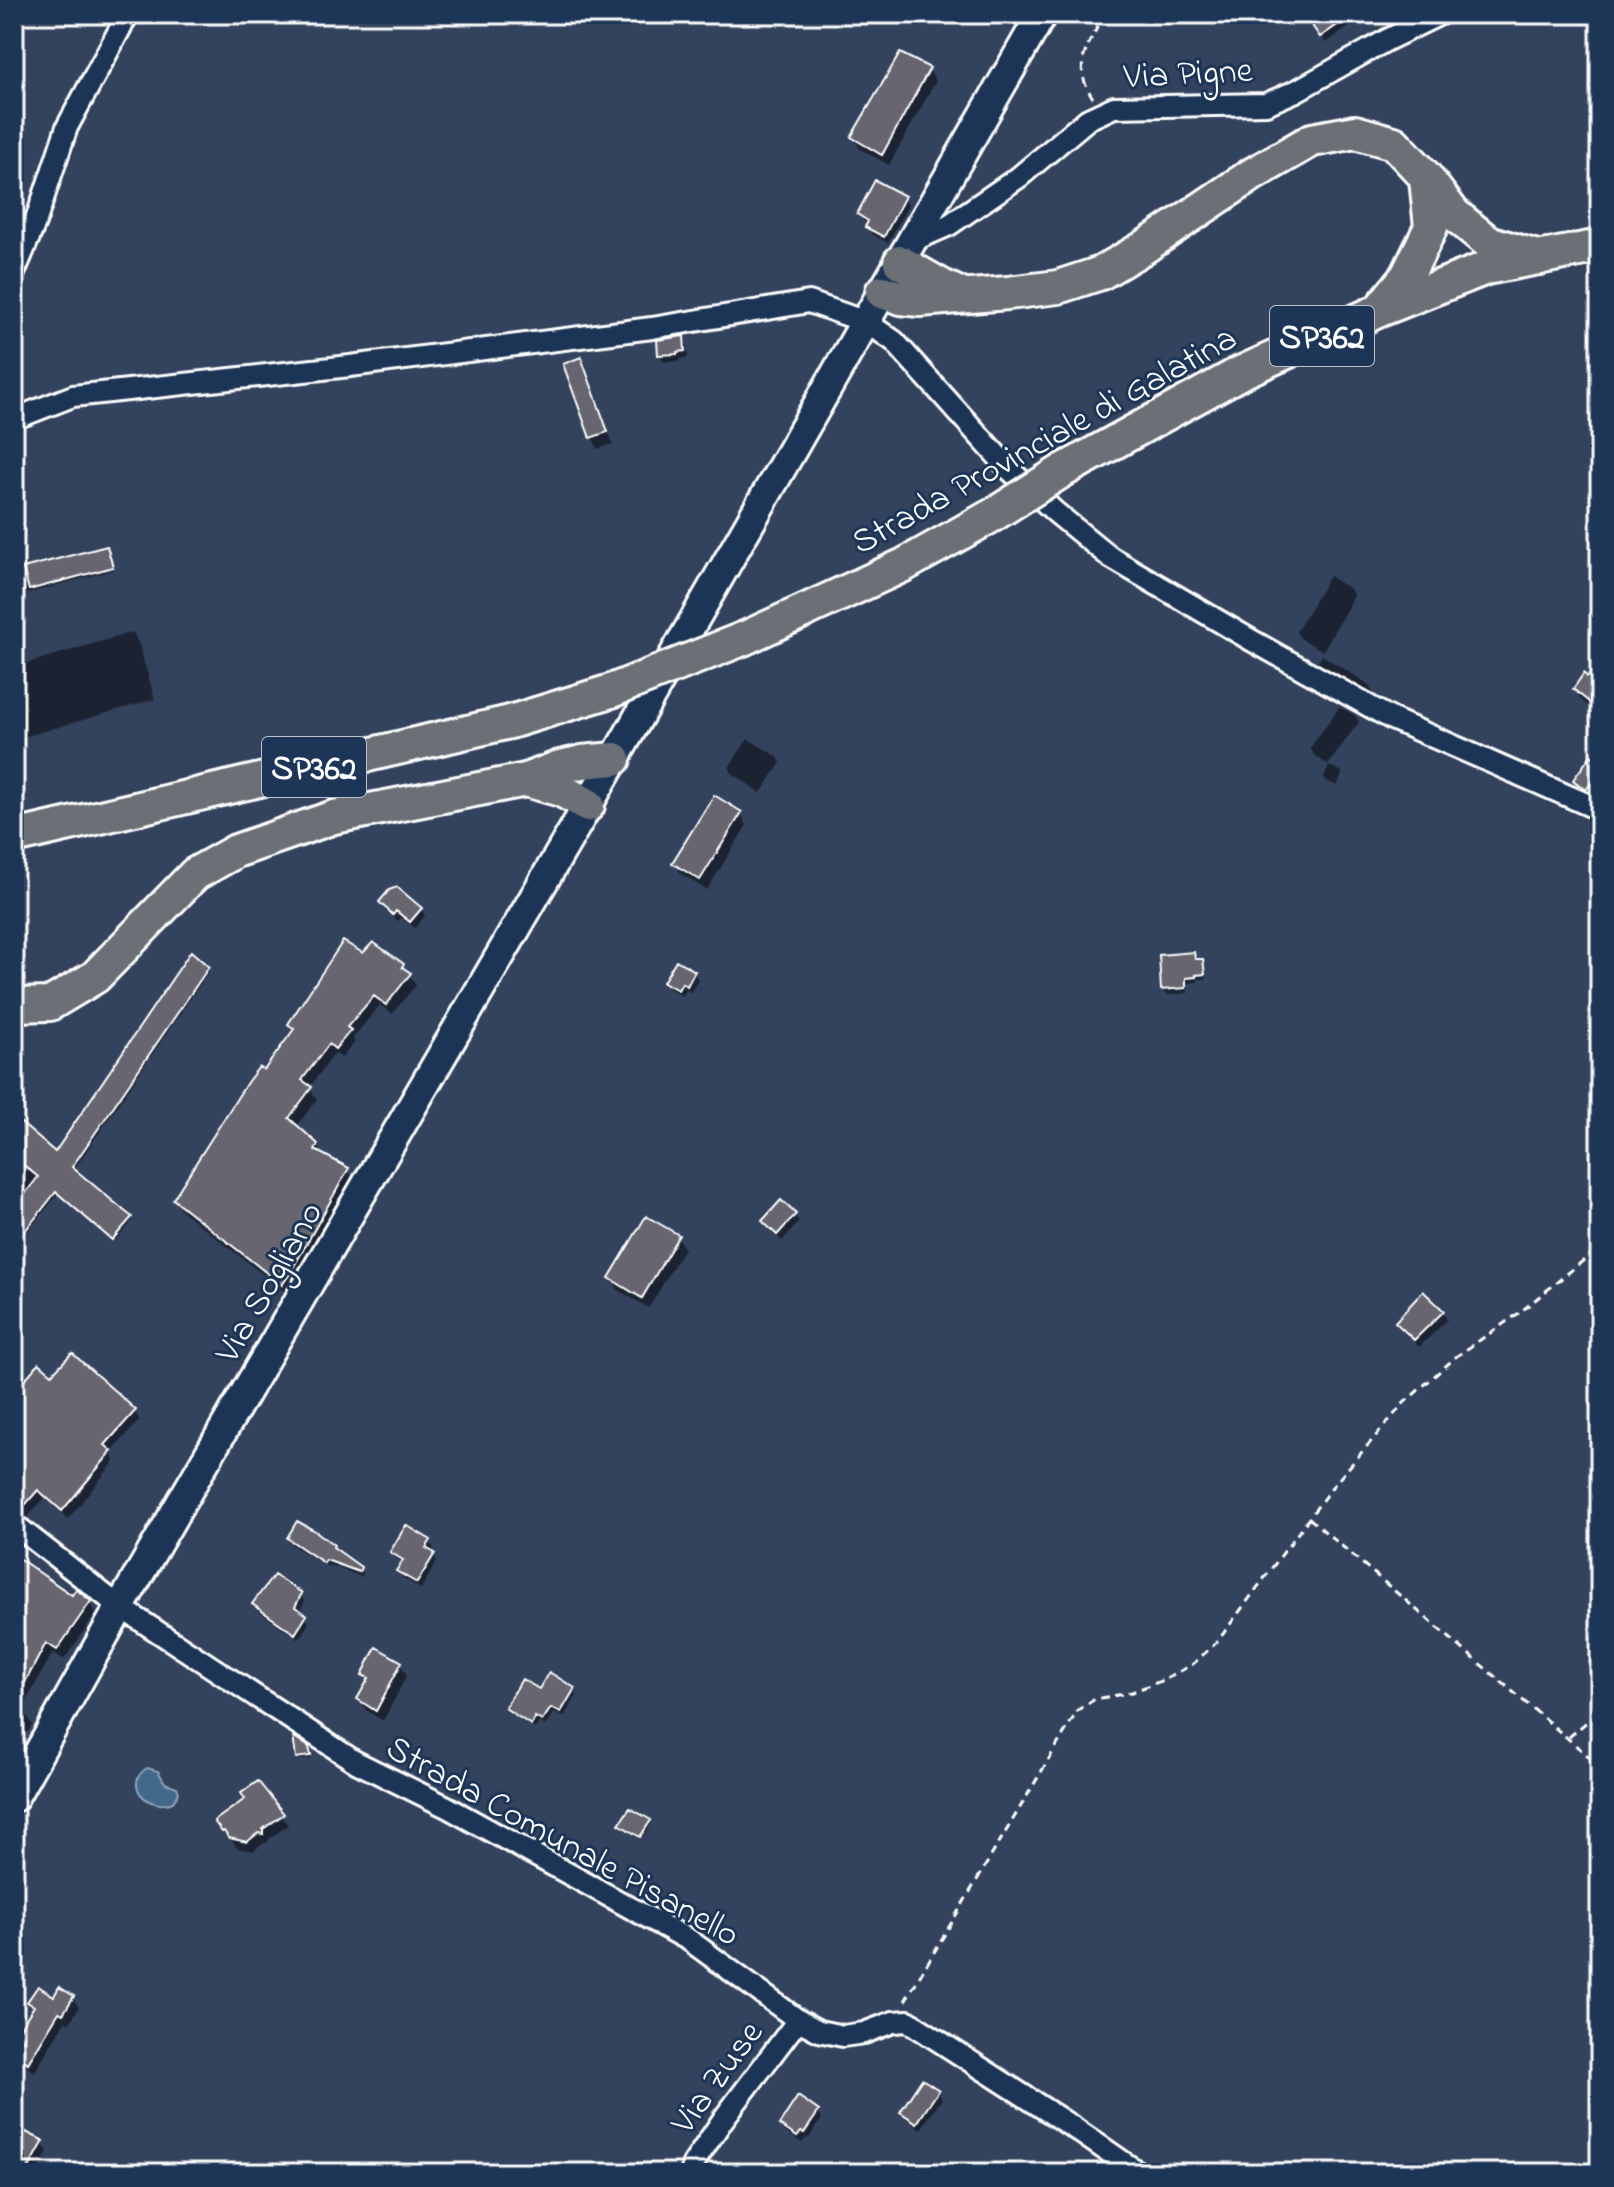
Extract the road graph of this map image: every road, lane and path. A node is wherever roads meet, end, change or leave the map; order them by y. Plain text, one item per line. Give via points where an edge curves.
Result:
1 (128, 14) edge
2 (1042, 14) edge
3 (1104, 14) edge
4 (1440, 14) edge
5 (1114, 107) junction
6 (1425, 176) junction
7 (1600, 246) edge
8 (906, 251) junction
9 (1540, 258) junction
10 (14, 273) edge
11 (882, 292) junction
12 (964, 296) junction
13 (1380, 310) junction
14 (866, 322) junction
15 (14, 419) edge
16 (614, 759) junction
17 (526, 780) junction
18 (588, 805) junction
19 (1600, 810) edge
20 (22, 838) edge
21 (14, 1005) edge
22 (1600, 1247) edge
23 (1309, 1518) junction
24 (14, 1524) edge
25 (120, 1607) junction
26 (1600, 1706) edge
27 (1569, 1737) junction
28 (1600, 1766) edge
29 (14, 1797) edge
30 (798, 2020) junction
31 (893, 2022) junction
32 (692, 2173) edge
33 (1139, 2173) edge

1 - 10 street via 67,127
2 - 8 main road
3 - 5 path via 1082,60 1083,83 1095,100
4 - 5 street, Via Pigne via 1266,104
5 - 8 street, Via Pigne via 1088,119 1019,177
6 - 9 main road via 1454,214 1488,242
6 - 12 main road via 1394,143 1355,132 1312,140 1101,273 1058,287
6 - 13 main road via 1431,227 1407,276
7 - 9 main road, Strada Provinciale di Galatina / SP362
8 - 11 main road
8 - 12 main road via 920,272
9 - 13 main road, Strada Provinciale di Galatina / SP362 via 1486,268
11 - 12 main road via 920,300
11 - 14 main road
13 - 20 main road, Strada Provinciale di Galatina / SP362, bridge via 1240,373 904,565 745,638 611,691 510,722
14 - 15 street via 809,302 637,330 73,396
14 - 16 main road
14 - 19 street via 894,341 1011,471 1110,557 1392,719
16 - 17 main road via 560,767
16 - 18 main road
17 - 18 main road
17 - 21 main road via 334,817 236,851 195,874 95,977 50,1004
18 - 25 main road, Via Sogliano
22 - 23 path via 1404,1403
23 - 27 path
23 - 31 path via 1217,1642 1193,1664 1078,1710
24 - 25 street, Strada Comunale Pisanello
25 - 29 main road, Via Sogliano
25 - 30 street, Strada Comunale Pisanello via 356,1762 689,1940
26 - 27 path
27 - 28 path
30 - 31 street, Strada Comunale Pisanello via 843,2036
30 - 32 street, Via Zuse via 724,2118
31 - 33 street via 908,2021

